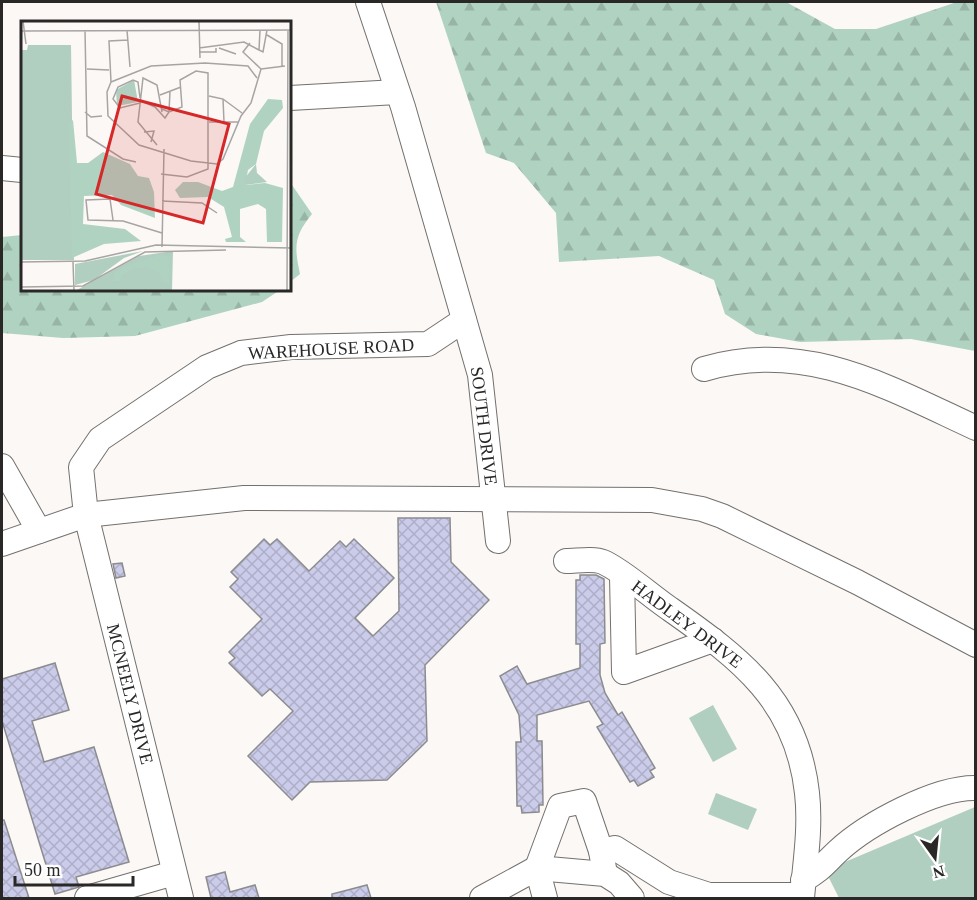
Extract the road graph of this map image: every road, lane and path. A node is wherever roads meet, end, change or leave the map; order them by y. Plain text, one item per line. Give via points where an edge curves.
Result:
1 (368, 2) edge
2 (398, 92) junction
3 (291, 98) edge
4 (2, 168) edge
5 (21, 170) edge
6 (464, 320) junction
7 (704, 369) dead end
8 (975, 428) edge
9 (2, 466) edge
10 (493, 498) junction
11 (86, 515) junction
12 (39, 531) junction
13 (498, 541) dead end
14 (2, 544) edge
15 (566, 561) dead end
16 (622, 576) junction
17 (713, 640) junction
18 (975, 645) edge
19 (975, 788) edge
20 (603, 862) junction
21 (537, 868) junction
22 (174, 873) junction
23 (806, 893) edge
24 (87, 898) edge
25 (181, 898) edge
26 (482, 898) edge
27 (544, 898) edge
28 (632, 898) edge

1 - 2 lane, SOUTH DRIVE
2 - 3 lane
2 - 6 lane, SOUTH DRIVE
4 - 5 lane
6 - 10 lane, SOUTH DRIVE via 480,375
6 - 11 lane, WAREHOUSE ROAD via 428,344 291,347 241,353 207,367 100,439 81,467
7 - 8 lane via 734,360 822,364 864,377
9 - 12 lane
10 - 11 lane via 244,498
10 - 13 lane, SOUTH DRIVE
10 - 18 lane via 652,500 702,509 857,582
11 - 12 lane
11 - 22 lane, MCNEELY DRIVE
12 - 14 lane
15 - 16 lane, HADLEY DRIVE via 602,561
16 - 17 lane, HADLEY DRIVE
16 - 17 lane via 624,672
17 - 23 lane, HADLEY DRIVE via 745,666 767,692 784,715 798,751 807,794
19 - 23 lane via 927,800 879,822 838,851
20 - 21 lane
20 - 21 lane via 584,801 560,806
20 - 23 lane via 615,848 669,882 709,896
20 - 28 lane
21 - 26 lane
21 - 27 lane
22 - 24 lane
22 - 25 lane, MCNEELY DRIVE

